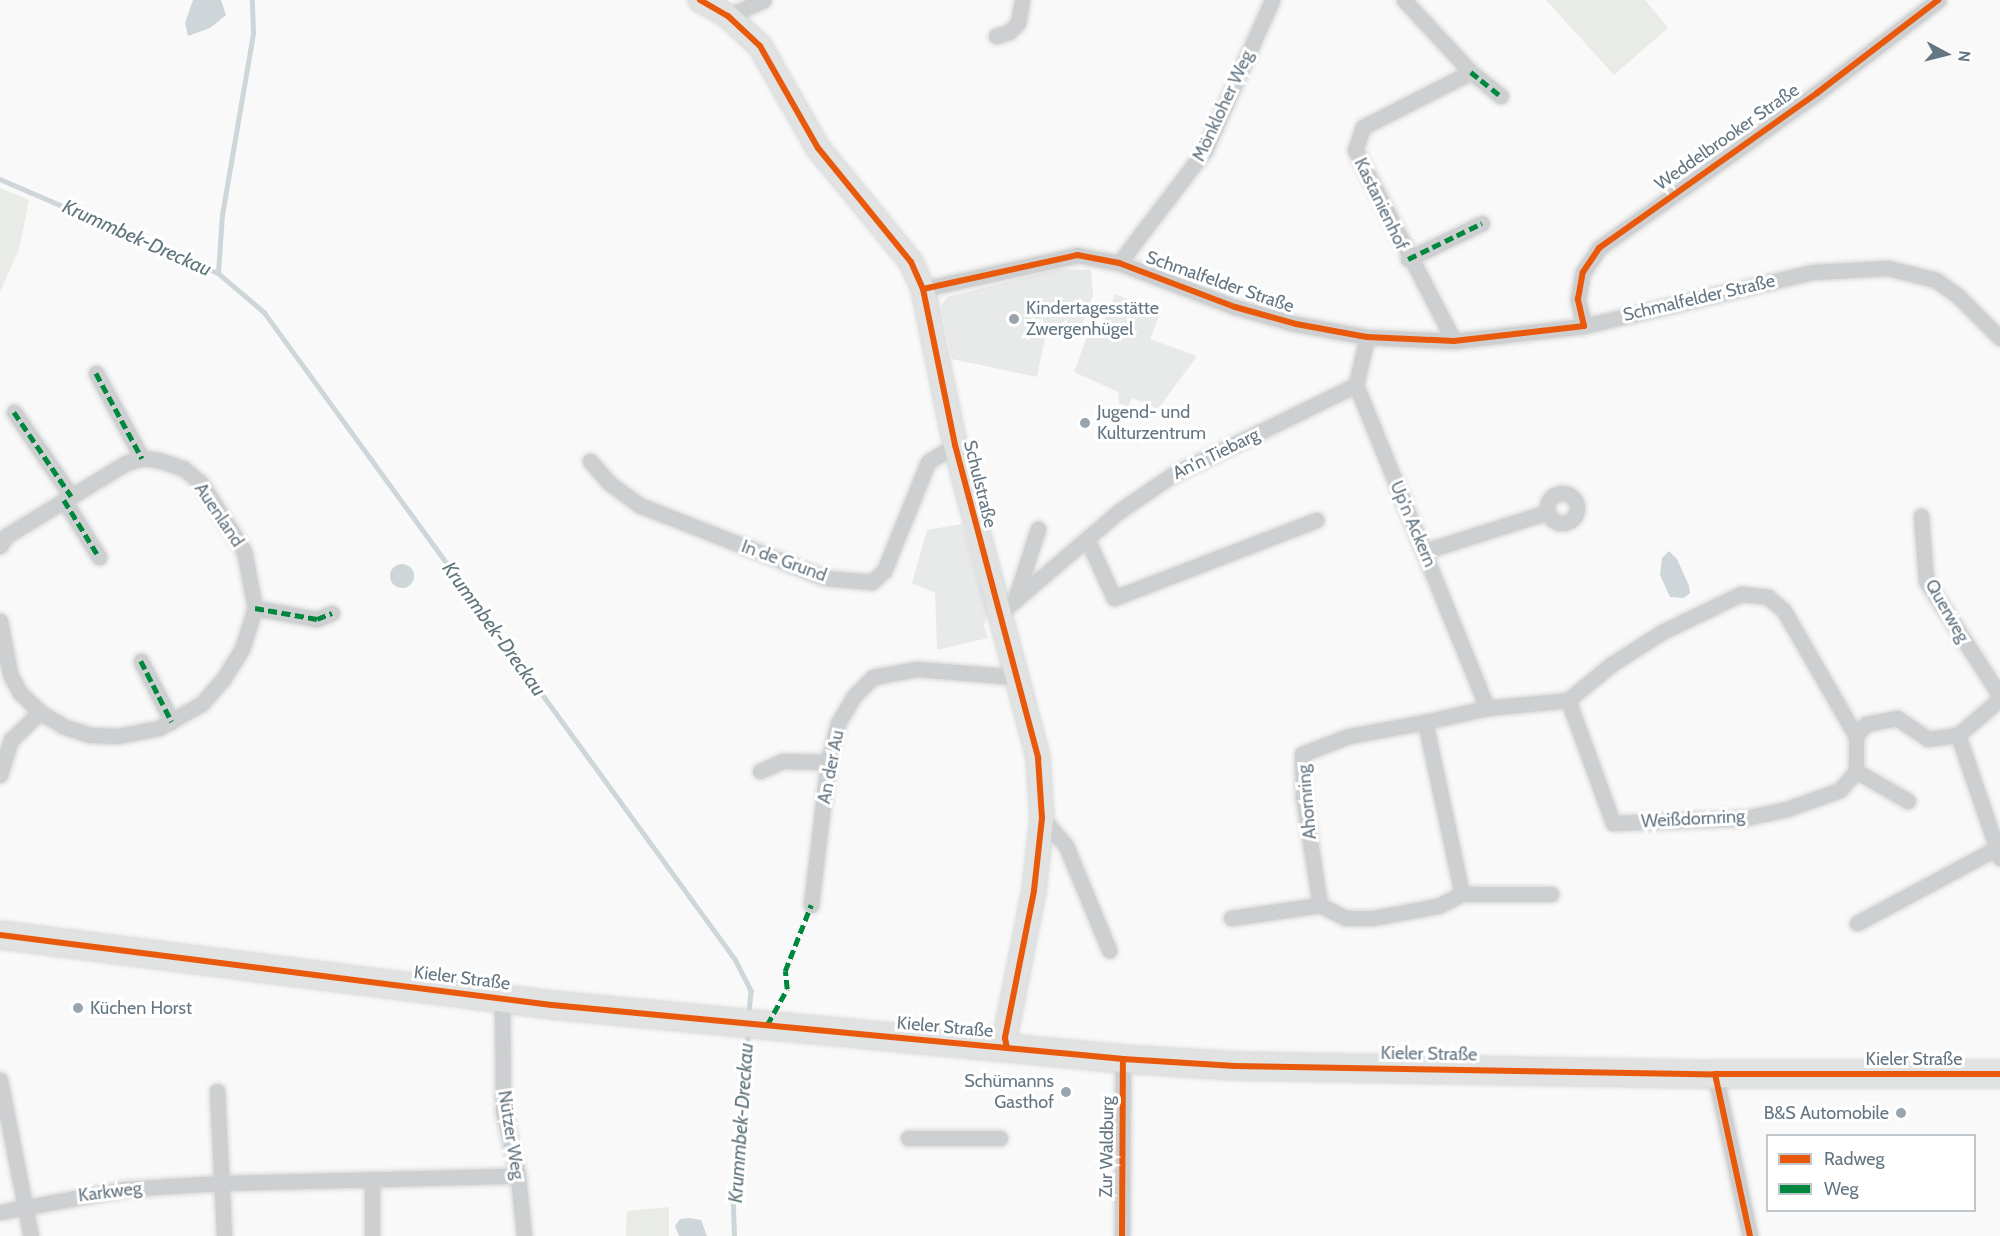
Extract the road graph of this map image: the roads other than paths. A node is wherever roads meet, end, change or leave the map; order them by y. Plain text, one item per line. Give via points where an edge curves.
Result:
1 (700, 0) edge
2 (764, 0) edge
3 (1022, 0) edge
4 (1272, 0) edge
5 (1404, 0) edge
6 (1938, 0) edge
7 (728, 16) junction
8 (996, 36) dead end
9 (1471, 72) junction
10 (1501, 96) dead end
11 (1482, 223) dead end
12 (1408, 259) junction
13 (1119, 263) junction
14 (923, 289) junction
15 (1584, 326) junction
16 (1997, 331) edge
17 (1366, 338) junction
18 (1454, 341) junction
19 (96, 373) dead end
20 (1356, 385) junction
21 (14, 412) dead end
22 (954, 445) junction
23 (142, 458) junction
24 (590, 462) dead end
25 (67, 498) junction
26 (1548, 512) dead end
27 (1921, 516) dead end
28 (1316, 520) dead end
29 (1038, 529) dead end
30 (1087, 539) junction
31 (0, 546) edge
32 (1425, 551) junction
33 (99, 557) dead end
34 (255, 608) junction
35 (1007, 608) junction
36 (332, 613) dead end
37 (0, 621) edge
38 (141, 661) dead end
39 (1017, 677) junction
40 (2000, 697) edge
41 (1568, 700) junction
42 (1487, 708) junction
43 (40, 712) junction
44 (172, 722) junction
45 (1425, 722) junction
46 (1958, 735) junction
47 (1856, 736) junction
48 (828, 762) junction
49 (760, 771) dead end
50 (1856, 771) junction
51 (0, 775) edge
52 (1908, 801) dead end
53 (1042, 818) junction
54 (1998, 853) edge
55 (1462, 894) junction
56 (1551, 894) dead end
57 (811, 905) dead end
58 (1320, 905) junction
59 (1231, 918) dead end
60 (1857, 923) dead end
61 (0, 935) edge
62 (1109, 950) dead end
63 (502, 998) junction
64 (1007, 1048) junction
65 (1123, 1059) junction
66 (1715, 1074) junction
67 (2000, 1074) edge
68 (0, 1080) edge
69 (217, 1091) dead end
70 (908, 1138) dead end
71 (1000, 1138) dead end
72 (518, 1176) junction
73 (372, 1180) junction
74 (221, 1183) junction
75 (26, 1205) junction
76 (0, 1212) edge
77 (32, 1236) edge
78 (224, 1236) edge
79 (372, 1236) edge
80 (524, 1236) edge
81 (1122, 1236) edge
82 (1750, 1236) edge

1 - 7 street, Schulstraße
2 - 7 street
3 - 8 street via 1018,23 1009,32
4 - 13 street, Mönkloher Weg via 1205,150
5 - 9 street
6 - 15 street, Weddelbrooker Straße via 1817,93 1599,248 1583,272 1578,299
7 - 14 street, Schulstraße via 764,52 818,148 911,262
9 - 10 street
9 - 12 street, Kastanienhof via 1363,127 1355,150
11 - 12 street, Kastanienhof
12 - 18 street, Kastanienhof
13 - 14 street, Schmalfelder Straße via 1077,255 1054,257
13 - 17 street, Schmalfelder Straße via 1235,307
14 - 22 street, Schulstraße
15 - 16 street, Schmalfelder Straße via 1795,276 1868,267 1900,269 1936,280
15 - 18 street, Schmalfelder Straße
17 - 18 street, Schmalfelder Straße
17 - 20 street
19 - 23 street
20 - 30 street, An'n Tiebarg via 1172,475
20 - 32 street, Up'n Ackern
21 - 25 street
22 - 24 street, In de Grund via 928,462 885,571 872,582 825,578 639,505 609,483
22 - 35 street, Schulstraße
23 - 25 street via 126,463
23 - 34 street, Auenland via 183,468 201,483 244,551
25 - 31 street via 6,536
25 - 33 street
26 - 32 street
27 - 40 street, Querweg via 1926,581
28 - 30 street via 1114,598
29 - 35 street
30 - 35 street, An'n Tiebarg
32 - 42 street, Up'n Ackern
34 - 36 street via 316,619
34 - 44 street, Auenland via 250,631 224,678 201,704
35 - 39 street, Schulstraße
37 - 43 street, Auenland via 10,674 20,693
38 - 44 street
39 - 48 street, An der Au via 917,669 873,677 855,695 838,723
39 - 53 street, Schulstraße via 1038,758
40 - 46 street, Querweg
41 - 42 street
41 - 47 street via 1612,664 1662,632 1741,594 1768,597 1784,611
41 - 50 street, Weißdornring via 1613,823 1745,818 1787,809 1839,790
42 - 45 street, Ahornring
43 - 44 street, Auenland via 90,735 117,736
43 - 51 street via 11,740
45 - 55 street
45 - 58 street, Ahornring via 1349,736 1302,754 1303,797
46 - 47 street via 1928,739 1897,717 1866,724
46 - 54 street
47 - 50 street
48 - 49 street via 782,761
48 - 57 street, An der Au
50 - 52 street
53 - 62 street via 1066,846
53 - 64 street, Schulstraße via 1034,891 1005,1038
54 - 60 street
55 - 56 street
55 - 58 street via 1438,906 1373,918 1346,918
58 - 59 street
61 - 63 main road, Kieler Straße
63 - 64 main road, Kieler Straße
63 - 72 street, Nützer Weg via 503,1112
64 - 65 main road, Kieler Straße
65 - 66 main road, Kieler Straße via 1235,1066
65 - 81 street, Zur Waldburg
66 - 67 main road, Kieler Straße
66 - 82 street
68 - 75 street
69 - 74 street
70 - 71 street
72 - 73 street, Karkweg
72 - 80 street, Nützer Weg
73 - 74 street, Karkweg
73 - 79 street
74 - 75 street, Karkweg via 124,1189
74 - 78 street
75 - 76 street, Karkweg
75 - 77 street

